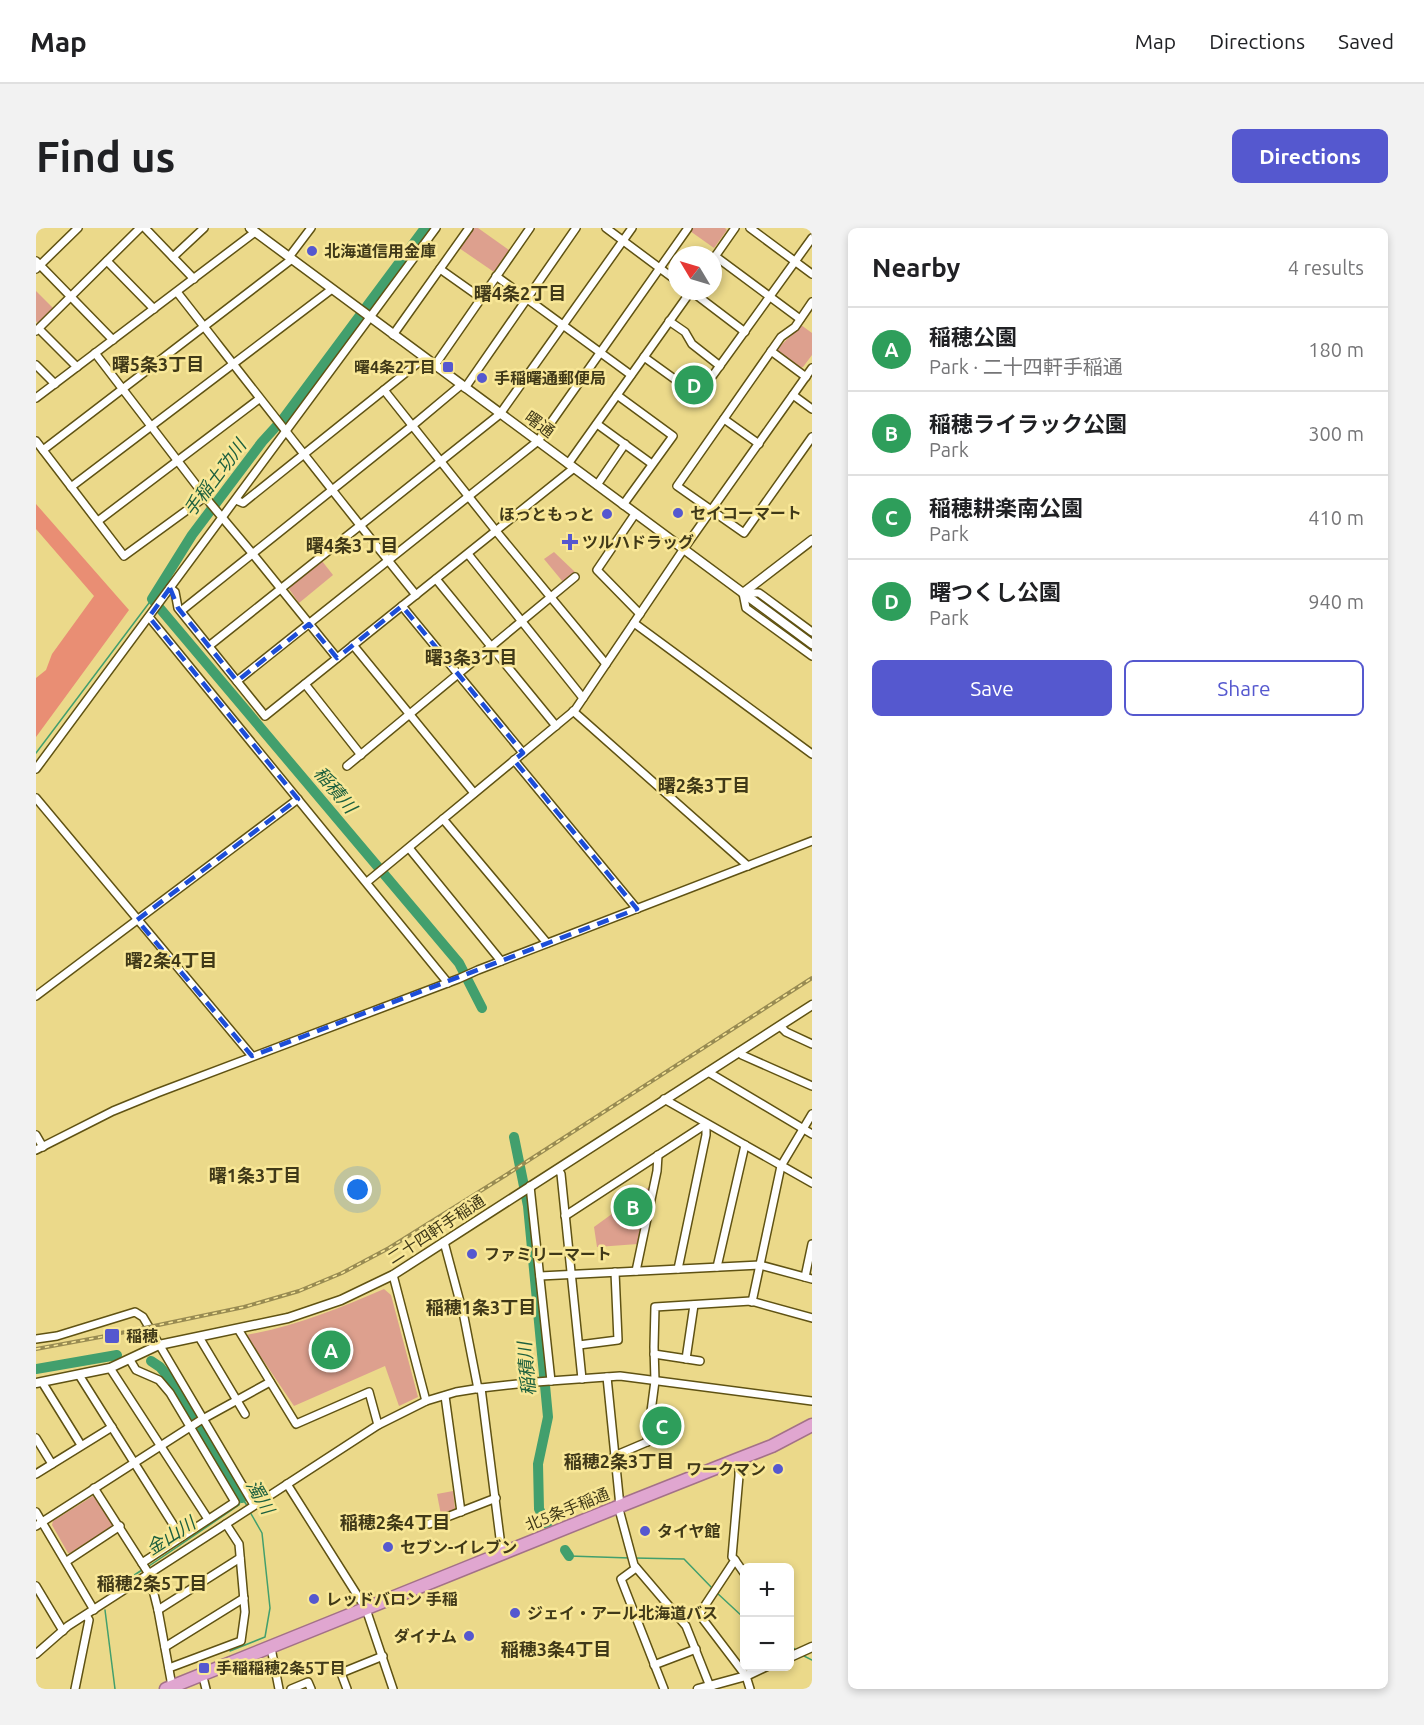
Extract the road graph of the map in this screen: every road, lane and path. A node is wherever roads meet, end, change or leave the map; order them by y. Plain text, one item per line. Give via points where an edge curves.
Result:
1 (78, 228) edge
2 (143, 228) edge
3 (204, 228) edge
4 (311, 228) edge
5 (436, 228) edge
6 (469, 228) edge
7 (530, 228) edge
8 (576, 228) edge
9 (606, 228) edge
10 (632, 228) edge
11 (688, 228) edge
12 (735, 228) edge
13 (750, 228) edge
14 (252, 230) edge
15 (812, 238) edge
16 (623, 241) junction
17 (722, 247) edge
18 (173, 257) junction
19 (291, 258) junction
20 (107, 261) junction
21 (795, 262) junction
22 (722, 264) edge
23 (37, 265) edge
24 (660, 268) junction
25 (440, 269) junction
26 (668, 274) edge
27 (812, 274) edge
28 (496, 276) junction
29 (194, 279) junction
30 (332, 289) junction
31 (177, 292) junction
32 (71, 297) junction
33 (770, 297) junction
34 (481, 298) junction
35 (527, 298) junction
36 (684, 300) edge
37 (703, 300) edge
38 (812, 302) edge
39 (154, 309) junction
40 (369, 317) junction
41 (800, 319) junction
42 (669, 321) junction
43 (564, 326) junction
44 (204, 327) junction
45 (37, 330) edge
46 (745, 332) junction
47 (393, 335) junction
48 (113, 340) junction
49 (771, 351) junction
50 (600, 352) junction
51 (96, 353) junction
52 (644, 357) junction
53 (424, 358) junction
54 (232, 364) junction
55 (36, 365) edge
56 (435, 365) junction
57 (720, 366) junction
58 (77, 367) junction
59 (812, 368) edge
60 (631, 375) junction
61 (806, 377) junction
62 (55, 384) junction
63 (463, 386) junction
64 (123, 389) junction
65 (384, 390) junction
66 (617, 395) junction
67 (793, 395) junction
68 (36, 398) edge
69 (259, 399) junction
70 (812, 409) edge
71 (501, 414) junction
72 (724, 419) junction
73 (597, 424) junction
74 (151, 426) junction
75 (412, 426) junction
76 (284, 430) junction
77 (812, 437) edge
78 (36, 441) edge
79 (538, 441) junction
80 (625, 444) junction
81 (759, 444) junction
82 (43, 450) junction
83 (305, 453) junction
84 (178, 461) junction
85 (440, 461) junction
86 (652, 464) junction
87 (571, 466) junction
88 (597, 485) junction
89 (71, 486) junction
90 (332, 488) junction
91 (468, 496) junction
92 (207, 500) junction
93 (236, 500) junction
94 (623, 505) junction
95 (711, 510) junction
96 (635, 514) junction
97 (221, 516) junction
98 (98, 521) junction
99 (360, 525) junction
100 (496, 531) junction
101 (812, 540) edge
102 (683, 550) junction
103 (252, 553) junction
104 (468, 554) junction
105 (388, 560) junction
106 (575, 577) dead end
107 (436, 579) junction
108 (170, 588) junction
109 (281, 589) junction
110 (743, 593) junction
111 (416, 595) junction
112 (550, 598) junction
113 (402, 606) junction
114 (180, 611) junction
115 (640, 614) junction
116 (149, 617) junction
117 (522, 621) junction
118 (634, 623) junction
119 (309, 624) junction
120 (812, 632) edge
121 (812, 644) edge
122 (353, 645) junction
123 (209, 646) junction
124 (491, 647) junction
125 (812, 656) edge
126 (337, 658) junction
127 (606, 664) junction
128 (458, 674) junction
129 (237, 681) junction
130 (304, 684) junction
131 (583, 698) junction
132 (573, 711) junction
133 (410, 714) junction
134 (556, 726) junction
135 (523, 753) junction
136 (812, 754) edge
137 (361, 755) junction
138 (514, 760) junction
139 (347, 766) dead end
140 (36, 769) edge
141 (474, 793) junction
142 (36, 798) edge
143 (298, 799) junction
144 (443, 819) junction
145 (812, 841) edge
146 (409, 848) junction
147 (748, 866) junction
148 (366, 882) junction
149 (637, 909) junction
150 (137, 920) junction
151 (547, 944) junction
152 (501, 961) junction
153 (448, 983) junction
154 (36, 996) edge
155 (812, 1005) edge
156 (780, 1026) junction
157 (812, 1044) edge
158 (739, 1052) junction
159 (252, 1056) junction
160 (708, 1072) junction
161 (812, 1086) edge
162 (664, 1099) junction
163 (812, 1114) edge
164 (706, 1124) junction
165 (803, 1129) junction
166 (812, 1134) edge
167 (36, 1135) edge
168 (745, 1146) junction
169 (40, 1148) edge
170 (658, 1155) junction
171 (781, 1166) junction
172 (558, 1169) junction
173 (812, 1183) edge
174 (529, 1187) junction
175 (565, 1216) junction
176 (444, 1242) junction
177 (812, 1244) edge
178 (760, 1265) junction
179 (717, 1267) junction
180 (678, 1269) junction
181 (636, 1271) junction
182 (615, 1272) junction
183 (572, 1274) junction
184 (393, 1275) junction
185 (540, 1276) junction
186 (809, 1278) edge
187 (752, 1302) junction
188 (694, 1305) junction
189 (812, 1318) edge
190 (238, 1329) junction
191 (200, 1337) junction
192 (36, 1339) edge
193 (159, 1345) junction
194 (579, 1346) junction
195 (654, 1354) junction
196 (686, 1359) junction
197 (130, 1360) junction
198 (699, 1361) dead end
199 (110, 1368) junction
200 (79, 1375) junction
201 (607, 1377) junction
202 (582, 1379) junction
203 (550, 1381) junction
204 (655, 1381) junction
205 (39, 1382) edge
206 (270, 1382) junction
207 (480, 1389) junction
208 (445, 1396) junction
209 (236, 1401) junction
210 (426, 1401) junction
211 (812, 1401) edge
212 (245, 1414) dead end
213 (202, 1420) junction
214 (378, 1425) junction
215 (812, 1425) edge
216 (112, 1426) junction
217 (192, 1426) junction
218 (666, 1434) dead end
219 (812, 1435) edge
220 (36, 1438) edge
221 (647, 1442) junction
222 (81, 1446) junction
223 (161, 1446) junction
224 (614, 1456) junction
225 (134, 1463) junction
226 (52, 1464) junction
227 (738, 1464) junction
228 (36, 1474) edge
229 (287, 1484) junction
230 (94, 1488) junction
231 (496, 1498) junction
232 (250, 1508) junction
233 (620, 1509) junction
234 (36, 1512) edge
235 (461, 1512) junction
236 (208, 1519) junction
237 (39, 1524) edge
238 (226, 1524) junction
239 (429, 1524) dead end
240 (120, 1526) junction
241 (181, 1537) junction
242 (504, 1552) junction
243 (240, 1558) junction
244 (735, 1560) junction
245 (67, 1561) junction
246 (635, 1566) junction
247 (740, 1567) edge
248 (145, 1568) junction
249 (37, 1589) edge
250 (244, 1598) junction
251 (94, 1610) junction
252 (158, 1610) junction
253 (368, 1612) junction
254 (86, 1615) junction
255 (63, 1631) junction
256 (165, 1647) junction
257 (696, 1649) junction
258 (808, 1649) edge
259 (272, 1653) junction
260 (36, 1654) edge
261 (794, 1655) edge
262 (382, 1656) junction
263 (654, 1665) junction
264 (169, 1668) junction
265 (756, 1671) edge
266 (746, 1676) junction
267 (205, 1685) edge
268 (711, 1687) edge
269 (174, 1688) edge
270 (75, 1689) edge
271 (279, 1689) edge
272 (291, 1689) edge
273 (311, 1689) edge
274 (347, 1689) edge
275 (393, 1689) edge
276 (664, 1689) edge
277 (698, 1689) edge
278 (750, 1689) edge

1 - 23 street
2 - 18 street
2 - 20 street
3 - 18 street
4 - 19 street
5 - 40 street
6 - 25 street
7 - 28 street
8 - 35 street
9 - 16 street
10 - 16 street
11 - 24 street
12 - 17 street
13 - 21 street
14 - 19 street, 曙通
14 - 29 street
15 - 21 street
16 - 24 street
16 - 43 street
18 - 29 street
19 - 30 street, 曙通
19 - 44 street
20 - 32 street
20 - 39 street
21 - 27 street
21 - 33 street
22 - 33 street
23 - 32 street
24 - 26 street
24 - 50 street
25 - 34 street
25 - 47 street
28 - 34 street
28 - 35 street
29 - 31 street
30 - 40 street, 曙通
30 - 54 street
31 - 39 street
31 - 44 street
32 - 45 street
32 - 48 street
33 - 41 street
33 - 46 street
34 - 56 street
35 - 43 street
35 - 63 street
36 - 42 street
37 - 46 street
38 - 41 street
39 - 48 street
40 - 47 street, 曙通
40 - 76 street
41 - 49 street
42 - 52 street
42 - 57 street
43 - 50 street
43 - 71 street
44 - 54 street
44 - 64 street
45 - 58 street
46 - 57 street
47 - 53 street, 曙通
48 - 51 street
49 - 61 street
49 - 72 street
50 - 60 street
50 - 79 street
51 - 58 street
51 - 64 street
52 - 57 street via 698,396
52 - 60 street
53 - 56 street, 曙通
53 - 65 street
54 - 69 street
54 - 74 street
55 - 62 street
56 - 63 street, 曙通
58 - 62 street
59 - 61 street
60 - 66 street
61 - 67 street
62 - 68 street
63 - 71 street, 曙通
63 - 75 street
64 - 74 street
64 - 82 street
65 - 75 street
65 - 83 street
66 - 73 street
66 - 86 street via 673,436
67 - 70 street
67 - 81 street
69 - 76 street
69 - 84 street
71 - 79 street, 曙通
71 - 85 street
72 - 81 street
72 - 95 street via 677,486
73 - 80 street
73 - 87 street
74 - 84 street
74 - 89 street
75 - 85 street
75 - 90 street
76 - 83 street
76 - 93 street
77 - 95 street via 744,533
78 - 82 street
79 - 87 street, 曙通
79 - 91 street
80 - 86 street
80 - 88 street
81 - 95 street
82 - 89 street
83 - 90 street
83 - 93 street via 243,503
84 - 92 street
84 - 98 street
85 - 91 street
85 - 99 street
86 - 94 street
87 - 88 street, 曙通
87 - 100 street
88 - 94 street, 曙通
89 - 98 street
90 - 99 street
90 - 103 street
91 - 100 street
91 - 105 street
92 - 97 street
92 - 98 street via 124,556
93 - 97 street
94 - 96 street, 曙通
95 - 102 street
96 - 102 street, 曙通
96 - 115 street via 597,570
97 - 103 street
97 - 108 street
99 - 105 street
99 - 109 street
100 - 104 street
100 - 112 street
101 - 110 street
102 - 110 street, 曙通
102 - 115 street
103 - 109 street
103 - 114 street
104 - 107 street
104 - 117 street
105 - 111 street
105 - 119 street
106 - 112 street
107 - 111 street
107 - 124 street
108 - 114 street
108 - 116 street
109 - 119 street
109 - 123 street
110 - 120 street via 759,593
110 - 121 street, 曙通
110 - 125 street via 746,608
111 - 113 street
112 - 117 street
112 - 127 street
113 - 122 street
113 - 128 street
114 - 123 street
115 - 118 street
116 - 140 street
116 - 143 street
117 - 124 street
117 - 131 street
118 - 127 street
118 - 136 street
119 - 126 street
119 - 129 street
122 - 126 street
122 - 133 street
123 - 129 street
124 - 128 street
124 - 134 street
126 - 130 street
127 - 131 street
128 - 133 street
128 - 135 street
129 - 130 street via 265,716
130 - 137 street
131 - 132 street
132 - 134 street
132 - 147 street
133 - 137 street
133 - 141 street
134 - 135 street
135 - 138 street
137 - 139 street
138 - 141 street
138 - 149 street
141 - 144 street
142 - 150 street
143 - 148 street
143 - 150 street
144 - 146 street
144 - 151 street
145 - 147 street
146 - 148 street
146 - 152 street
147 - 149 street
148 - 153 street
149 - 151 street
150 - 154 street
150 - 159 street
151 - 152 street
152 - 153 street
153 - 159 street
155 - 156 street, 二十四軒手稲通
156 - 157 street
156 - 158 street, 二十四軒手稲通
158 - 160 street, 二十四軒手稲通
158 - 161 street
159 - 169 street via 113,1111
160 - 162 street, 二十四軒手稲通
160 - 165 street
162 - 164 street
162 - 172 street, 二十四軒手稲通
163 - 165 street
164 - 168 street
164 - 170 street
164 - 180 street
165 - 166 street
165 - 171 street
167 - 169 street
168 - 171 street
168 - 179 street
170 - 175 street
170 - 181 street
171 - 173 street
171 - 178 street
172 - 174 street, 二十四軒手稲通
172 - 175 street
174 - 176 street, 二十四軒手稲通
174 - 185 street
175 - 183 street
176 - 184 street, 二十四軒手稲通
176 - 207 street
177 - 186 street
178 - 179 street
178 - 186 street
178 - 187 street
179 - 180 street
180 - 181 street
181 - 182 street
182 - 183 street
182 - 194 street via 618,1340
183 - 185 street
183 - 194 street
184 - 190 street, 二十四軒手稲通 via 330,1304
184 - 210 street
185 - 203 street
187 - 188 street
187 - 189 street
188 - 195 street via 655,1307
188 - 196 street
190 - 191 street, 二十四軒手稲通
190 - 206 street
191 - 193 street, 二十四軒手稲通
191 - 209 street
192 - 193 street via 135,1312 143,1317
193 - 197 street, 二十四軒手稲通
193 - 213 street
194 - 202 street
195 - 196 street
195 - 204 street
196 - 198 street
197 - 199 street, 二十四軒手稲通
197 - 217 street via 136,1370 159,1380
199 - 200 street, 二十四軒手稲通
199 - 223 street
200 - 205 street, 二十四軒手稲通
200 - 216 street
201 - 202 street
201 - 204 street
201 - 224 street
202 - 203 street
203 - 207 street
204 - 211 street
204 - 221 street
205 - 222 street
206 - 209 street
206 - 214 street via 296,1424 369,1392
207 - 208 street
207 - 231 street
208 - 210 street
208 - 235 street
209 - 212 street
209 - 213 street
210 - 214 street
213 - 217 street
213 - 232 street
214 - 229 street
215 - 227 highway, 北5条手稲通
216 - 222 street
216 - 225 street
217 - 223 street
217 - 236 street via 235,1502
218 - 221 street
219 - 227 highway, 北5条手稲通 via 775,1453
220 - 226 street
221 - 224 street
222 - 226 street
223 - 225 street
223 - 236 street
224 - 233 street
225 - 230 street
225 - 241 street
226 - 228 street
227 - 233 highway, 北5条手稲通
227 - 244 street via 732,1557
229 - 232 street
229 - 253 street
230 - 237 street
230 - 240 street
231 - 235 street
231 - 242 street
232 - 238 street
233 - 242 highway, 北5条手稲通
233 - 246 street
233 - 253 highway, 北5条手稲通
234 - 237 street
235 - 239 street
236 - 241 street
237 - 245 street
238 - 243 street via 239,1544
238 - 248 street
240 - 245 street
240 - 248 street
241 - 248 street
242 - 253 highway, 北5条手稲通
243 - 250 street
243 - 252 street
244 - 247 street
244 - 266 street via 700,1613
245 - 251 street
246 - 257 street via 686,1626
246 - 263 street via 621,1579
248 - 251 street
248 - 252 street
249 - 255 street
250 - 256 street
250 - 264 street via 241,1641
251 - 254 street
252 - 256 street
253 - 259 highway, 北5条手稲通
253 - 262 street
253 - 269 highway, 北5条手稲通
254 - 255 street
254 - 270 street via 89,1620
255 - 260 street
256 - 264 street
257 - 263 street
257 - 268 street
258 - 261 street
259 - 267 highway, 北5条手稲通
259 - 271 street
262 - 274 street via 341,1673
262 - 275 street
263 - 276 street
264 - 269 street
265 - 266 street
266 - 268 street
266 - 278 street
267 - 269 highway, 北5条手稲通
268 - 277 street
272 - 273 street via 308,1682

